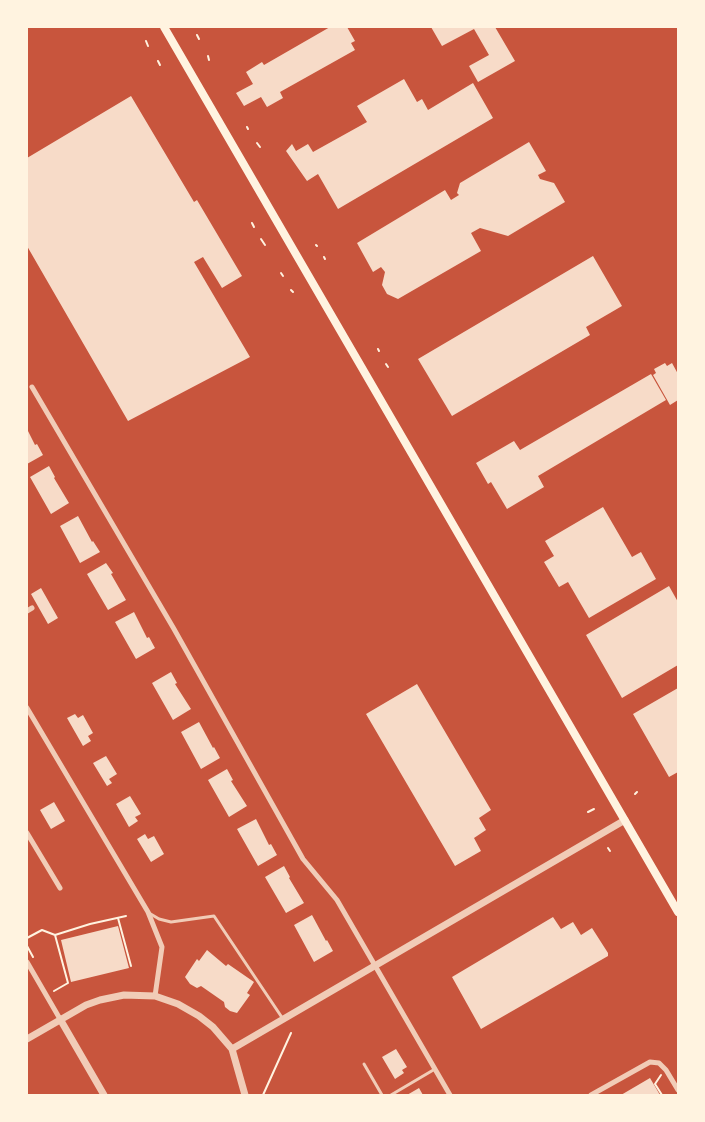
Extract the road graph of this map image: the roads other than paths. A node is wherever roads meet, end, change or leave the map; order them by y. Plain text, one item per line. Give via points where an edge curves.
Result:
1 (164, 27) edge
2 (32, 387) dead end
3 (27, 708) edge
4 (625, 820) junction
5 (27, 833) edge
6 (60, 888) dead end
7 (148, 912) junction
8 (678, 912) edge
9 (27, 962) edge
10 (376, 966) junction
11 (155, 996) junction
12 (60, 1019) junction
13 (284, 1020) junction
14 (27, 1038) edge
15 (232, 1049) junction
16 (364, 1064) dead end
17 (435, 1069) junction
18 (678, 1090) edge
19 (104, 1095) edge
20 (245, 1095) edge
21 (382, 1095) edge
22 (391, 1095) edge
23 (450, 1095) edge
24 (591, 1095) edge

1 - 4 main road
2 - 10 street via 303,859 337,900
3 - 7 street
4 - 8 main road
4 - 10 street
5 - 6 street
7 - 11 street via 162,947
7 - 13 lane via 171,922 214,916
9 - 12 street
10 - 13 street
10 - 17 street
11 - 12 street via 100,999
11 - 15 street via 199,1016
12 - 14 street
12 - 19 street
13 - 15 street
15 - 20 street
16 - 21 lane
17 - 22 lane
17 - 23 street
18 - 24 street via 659,1063 650,1062

